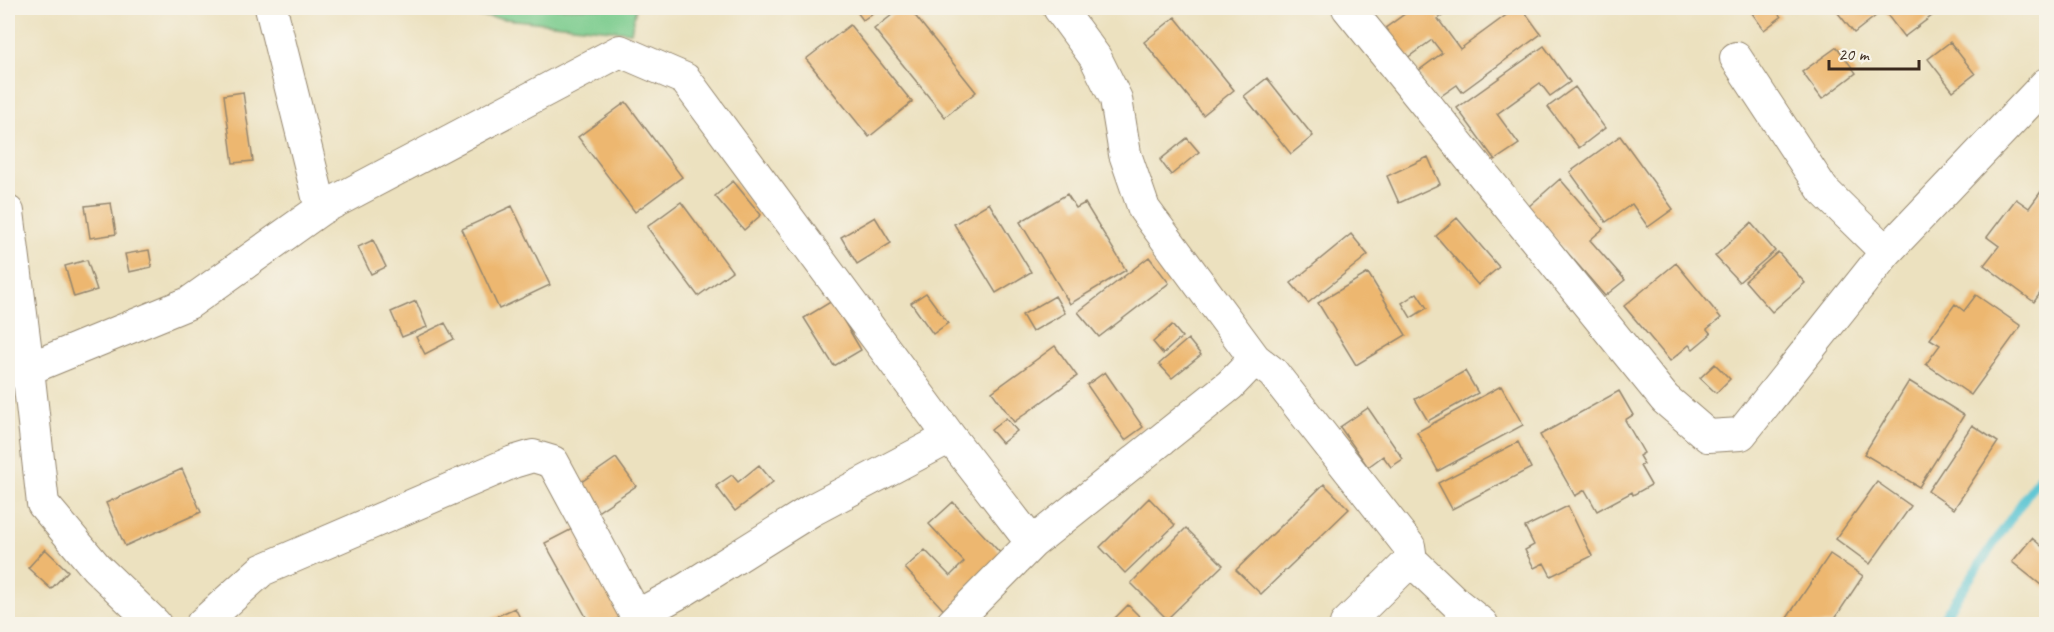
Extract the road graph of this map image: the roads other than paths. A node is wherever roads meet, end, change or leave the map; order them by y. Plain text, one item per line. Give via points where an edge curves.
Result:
1 (271, 8) edge
2 (1059, 8) edge
3 (1348, 8) edge
4 (1736, 58) dead end
5 (2046, 84) edge
6 (321, 209) junction
7 (8, 212) edge
8 (1886, 252) junction
9 (1255, 359) junction
10 (18, 370) edge
11 (950, 437) junction
12 (1032, 543) junction
13 (1411, 560) junction
14 (155, 624) edge
15 (202, 624) edge
16 (952, 624) edge
17 (1346, 624) edge
18 (1482, 624) edge

1 - 6 street
2 - 9 street via 1095,57 1116,99 1125,154 1144,209
3 - 8 street via 1665,399 1708,436 1741,434
4 - 8 street via 1823,190
5 - 8 street
6 - 10 street via 189,303
6 - 11 street via 620,51 685,79
7 - 10 street
9 - 12 street via 1230,385
9 - 13 street via 1274,374 1409,546
10 - 14 street via 43,504 96,567
11 - 12 street
11 - 15 street via 812,510 644,612 632,608 553,462 533,456 262,570
12 - 16 street
13 - 17 street
13 - 18 street

